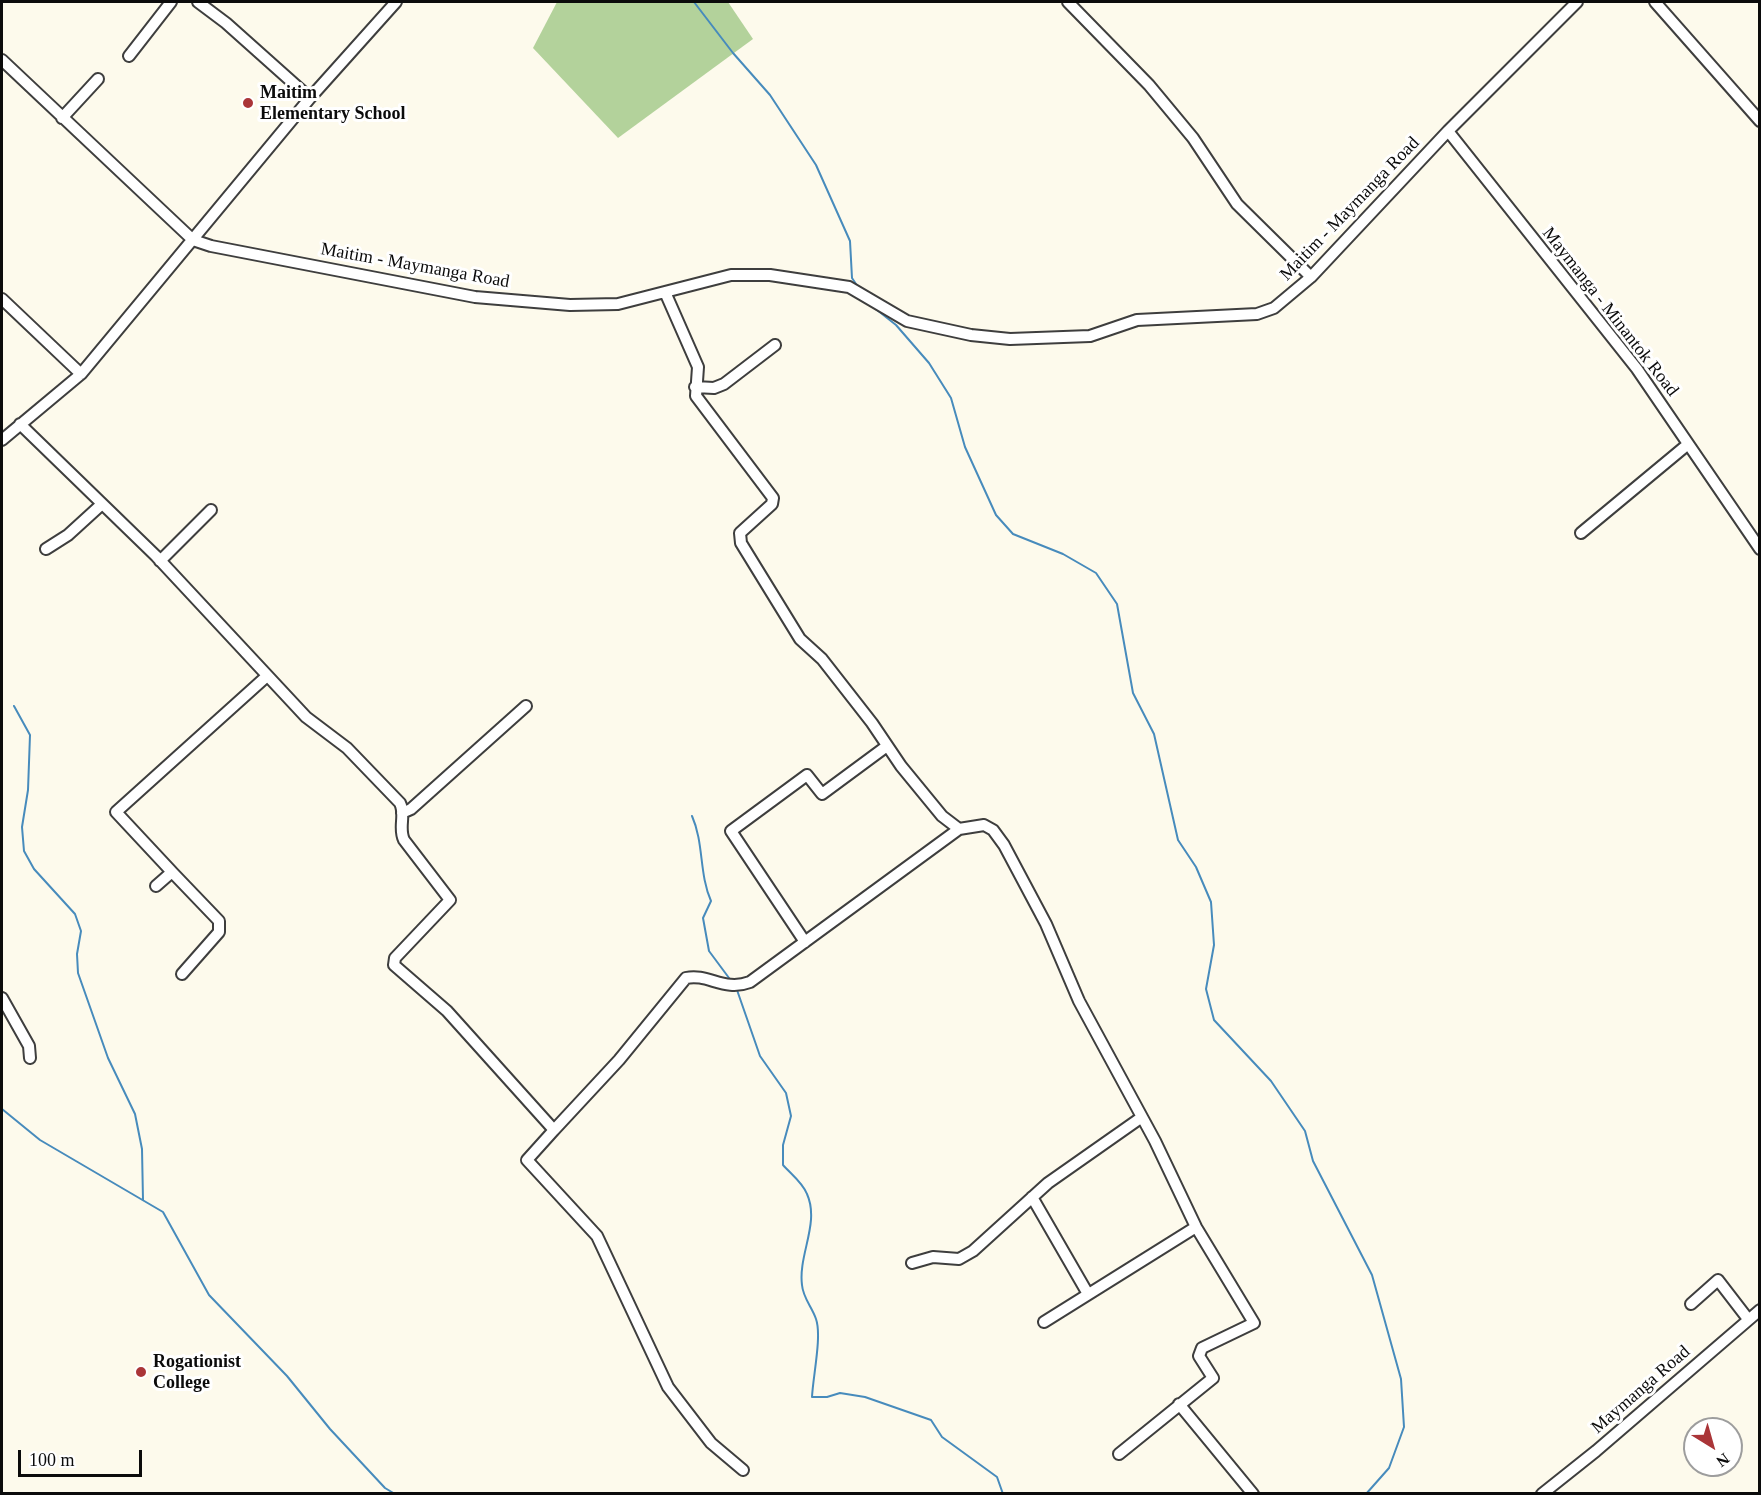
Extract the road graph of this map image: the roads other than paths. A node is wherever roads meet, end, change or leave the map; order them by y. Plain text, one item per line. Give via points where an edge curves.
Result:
1 (171, 2) edge
2 (198, 2) edge
3 (396, 2) edge
4 (1068, 2) edge
5 (1577, 2) edge
6 (1655, 2) edge
7 (129, 56) dead end
8 (2, 60) edge
9 (98, 79) dead end
10 (310, 99) junction
11 (62, 118) junction
12 (1760, 121) edge
13 (1448, 131) junction
14 (192, 240) junction
15 (1311, 277) junction
16 (665, 292) junction
17 (2, 299) edge
18 (775, 345) dead end
19 (81, 374) junction
20 (695, 387) junction
21 (20, 424) junction
22 (2, 440) edge
23 (1687, 445) junction
24 (102, 504) junction
25 (211, 510) dead end
26 (1581, 533) dead end
27 (46, 549) dead end
28 (1760, 549) edge
29 (160, 561) junction
30 (267, 676) junction
31 (526, 706) dead end
32 (887, 746) junction
33 (402, 813) junction
34 (959, 829) junction
35 (172, 872) junction
36 (156, 886) dead end
37 (805, 942) junction
38 (182, 974) dead end
39 (2, 998) edge
40 (30, 1058) dead end
41 (1142, 1116) junction
42 (554, 1130) junction
43 (1032, 1197) junction
44 (1196, 1227) junction
45 (912, 1263) dead end
46 (1088, 1294) junction
47 (1690, 1304) dead end
48 (1760, 1310) edge
49 (1748, 1319) junction
50 (1044, 1322) dead end
51 (1179, 1404) junction
52 (1119, 1454) dead end
53 (743, 1470) dead end
54 (1253, 1494) edge
55 (1542, 1494) edge

1 - 7 street
2 - 10 street
3 - 10 street
4 - 15 street via 1149,85 1237,204
5 - 13 street, Maitim - Maymanga Road
6 - 12 street
8 - 11 street
9 - 11 street
10 - 14 street
11 - 14 street
13 - 15 street, Maitim - Maymanga Road
13 - 23 street, Maymanga - Minantok Road via 1637,369
14 - 16 street, Maitim - Maymanga Road via 475,297 570,305 618,304
14 - 19 street
15 - 16 street, Maitim - Maymanga Road via 1274,308 1257,314 1137,320 1072,339 971,335 907,321 849,287 770,275 731,275
16 - 20 street via 698,367
17 - 19 street
18 - 20 street via 724,384
19 - 21 street
20 - 32 street via 699,401 773,498 772,504 740,533 741,543 800,639 822,659
21 - 22 street
21 - 24 street
23 - 26 street
23 - 28 street, Maymanga - Minantok Road
24 - 27 street
24 - 29 street
25 - 29 street
29 - 30 street
30 - 33 street via 306,717 347,748 383,784 400,803
30 - 35 street via 116,812
31 - 33 street via 411,810
32 - 34 street via 936,809
32 - 37 street via 822,794 807,775 731,831
33 - 42 street via 400,830 404,840 450,900 395,958 394,965 447,1011
34 - 37 street
34 - 41 street via 984,825 1004,845 1046,924 1079,1001
35 - 36 street
35 - 38 street via 221,926
37 - 42 street via 739,986 723,986 693,977 680,983 619,1060
39 - 40 street via 29,1046
41 - 43 street
41 - 44 street
42 - 53 street via 527,1160 597,1236 668,1387 711,1443
43 - 45 street via 973,1251 959,1258 933,1257
43 - 46 street
44 - 46 street
44 - 51 street via 1254,1323 1202,1348 1199,1356 1213,1378
46 - 50 street
47 - 49 street via 1718,1280
48 - 49 street, Maymanga Road
49 - 55 street, Maymanga Road
51 - 52 street
51 - 54 street

